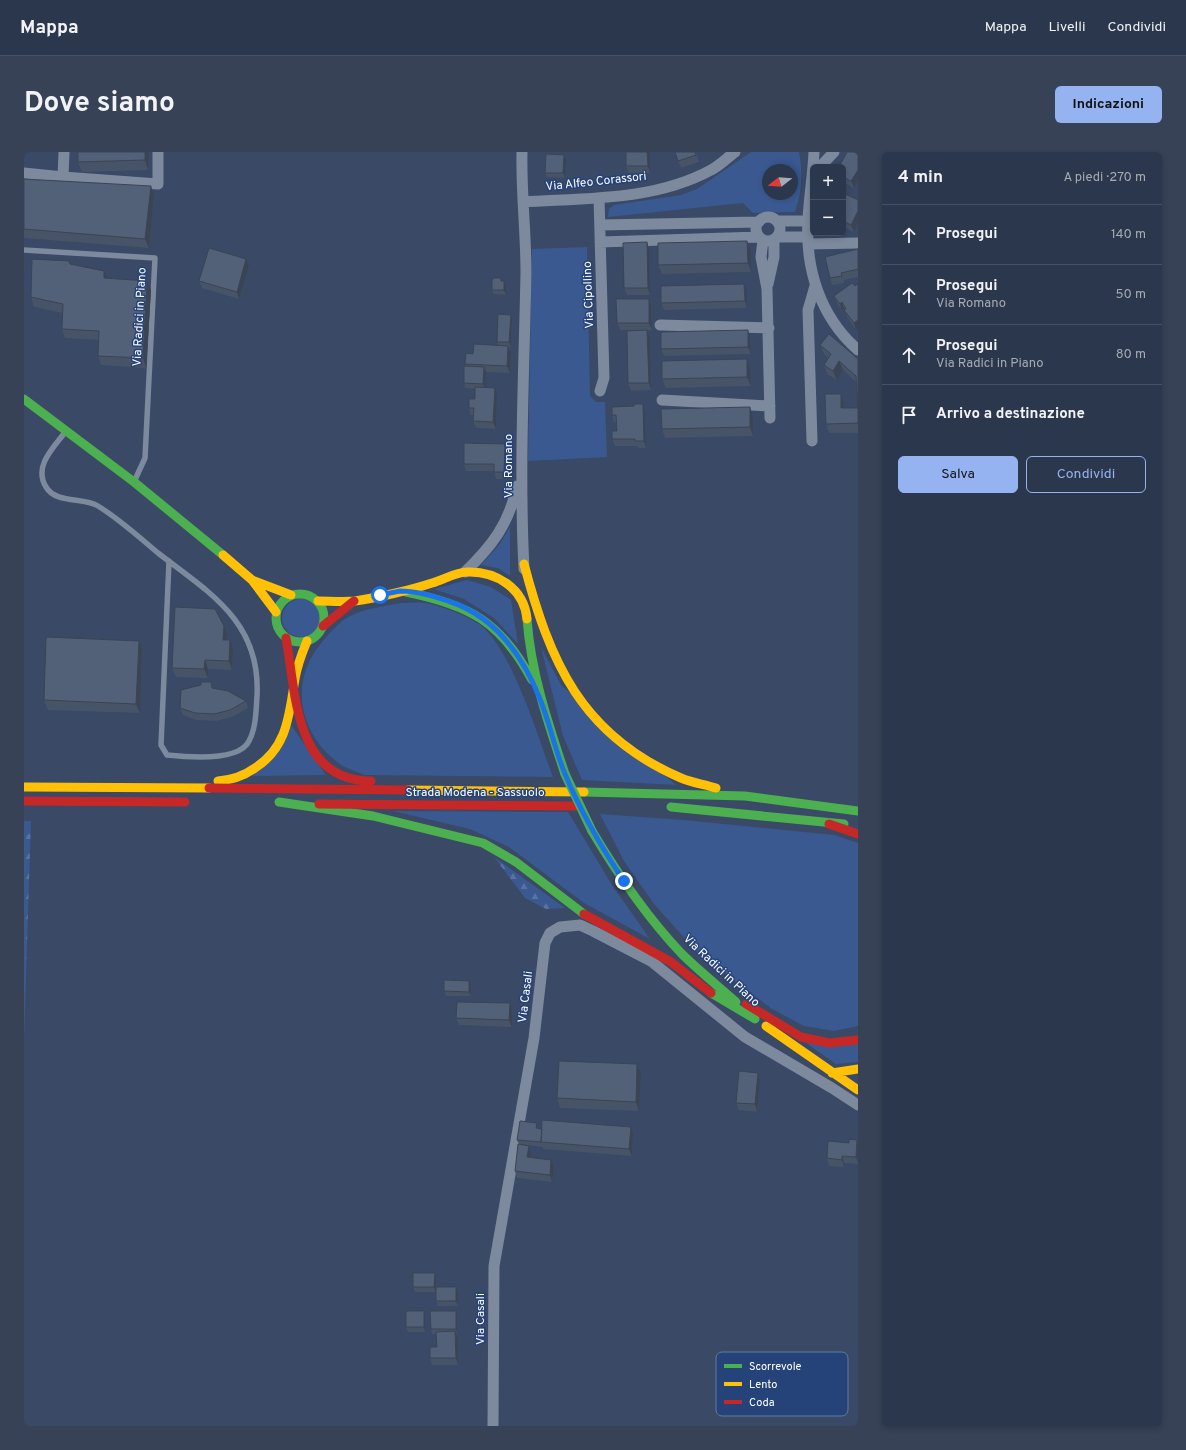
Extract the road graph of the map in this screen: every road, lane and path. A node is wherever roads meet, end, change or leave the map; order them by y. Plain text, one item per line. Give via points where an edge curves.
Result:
1 (64, 152) edge
2 (158, 152) edge
3 (522, 152) edge
4 (735, 152) edge
5 (814, 152) edge
6 (834, 152) edge
7 (813, 164) edge
8 (823, 164) edge
9 (24, 173) edge
10 (63, 177) junction
11 (599, 198) junction
12 (810, 198) edge
13 (523, 202) junction
14 (778, 221) junction
15 (808, 221) junction
16 (759, 222) junction
17 (600, 225) junction
18 (768, 238) junction
19 (808, 240) junction
20 (600, 242) junction
21 (858, 243) edge
22 (24, 250) edge
23 (815, 286) junction
24 (660, 325) dead end
25 (768, 328) junction
26 (858, 350) edge
27 (600, 391) dead end
28 (24, 400) edge
29 (662, 400) dead end
30 (770, 406) junction
31 (770, 418) dead end
32 (66, 431) junction
33 (812, 441) dead end
34 (521, 470) junction
35 (134, 482) junction
36 (169, 561) junction
37 (524, 564) junction
38 (465, 572) junction
39 (252, 580) junction
40 (401, 591) junction
41 (290, 595) junction
42 (318, 601) junction
43 (354, 601) junction
44 (526, 609) junction
45 (276, 612) junction
46 (323, 626) junction
47 (286, 638) junction
48 (306, 641) junction
49 (294, 685) junction
50 (541, 700) junction
51 (565, 774) joint
52 (24, 787) edge
53 (110, 787) junction
54 (481, 790) junction
55 (745, 796) junction
56 (24, 801) edge
57 (193, 802) dead end
58 (589, 806) dead end
59 (659, 806) dead end
60 (858, 812) edge
61 (820, 820) junction
62 (858, 825) edge
63 (858, 834) edge
64 (722, 989) junction
65 (755, 1019) junction
66 (858, 1040) edge
67 (858, 1069) edge
68 (832, 1073) junction
69 (858, 1090) edge
70 (858, 1106) edge
71 (493, 1426) edge

1 - 10 street
2 - 10 street via 158,184
3 - 13 street, Via Romano
4 - 11 street, Via Alfeo Corassori via 711,170 677,185
5 - 7 street
6 - 8 street
9 - 10 street
11 - 13 street, Via Alfeo Corassori
11 - 17 street, Via Cipollino
12 - 15 street
13 - 34 street, Via Romano via 526,272
14 - 15 street
14 - 16 street via 768,217
14 - 18 street via 780,227
15 - 19 street
16 - 17 street
16 - 18 street via 756,228
17 - 20 street, Via Cipollino
18 - 19 street
18 - 20 street
18 - 25 street via 774,257 767,289
19 - 21 street
19 - 23 street
20 - 27 street, Via Cipollino via 604,378
22 - 35 lane, Via Radici in Piano via 155,258 145,458
23 - 26 street via 828,315
23 - 33 street via 808,310
24 - 25 street
25 - 30 street
28 - 32 main road
29 - 30 street
30 - 31 street
32 - 35 main road
32 - 36 lane via 42,465 46,486 61,497 98,506
34 - 37 street, Via Romano
34 - 38 street via 506,523 492,543
35 - 39 main road
36 - 36 lane via 219,600 238,623 254,656 258,679 252,733 249,742 243,748 227,755 167,755 161,745
37 - 44 street, Via Romano
37 - 55 main road via 546,638 558,666 598,721 625,746 652,765 682,779
38 - 40 main road
38 - 44 main road via 484,573 499,578 517,591
39 - 41 main road
39 - 45 main road
40 - 43 main road
40 - 50 main road via 435,597 479,615 513,648
41 - 42 main road via 305,594
41 - 45 main road via 279,605
42 - 43 main road
42 - 46 main road via 324,612
43 - 46 main road
44 - 50 main road, Via Romano via 529,645
45 - 47 main road via 277,626
46 - 48 main road via 314,638
47 - 48 main road via 299,642
47 - 49 main road
48 - 49 main road
49 - 53 main road via 288,726 282,742 258,767 225,781 123,781
49 - 54 main road via 298,717 304,737 331,769 352,780
50 - 51 main road, Via Romano
51 - 64 main road, Via Radici in Piano, bridge via 592,831 644,908 681,953
52 - 53 main road, Strada Modena - Sassuolo
53 - 54 main road, Strada Modena - Sassuolo
54 - 55 main road, Strada Modena - Sassuolo
55 - 60 main road, Strada Modena - Sassuolo
56 - 57 main road
58 - 65 main road, Strada Modena - Sassuolo via 275,802 373,816 483,843 516,862 583,913 671,962 716,997
59 - 61 main road
61 - 62 main road
61 - 63 main road
64 - 65 main road, Via Radici in Piano
64 - 66 main road via 801,1037 829,1043
65 - 68 main road, Via Radici in Piano
67 - 68 main road
68 - 69 main road, Via Radici in Piano
70 - 71 street, Via Casali via 745,1037 651,961 580,925 560,927 550,933 545,943 534,1038 495,1257

